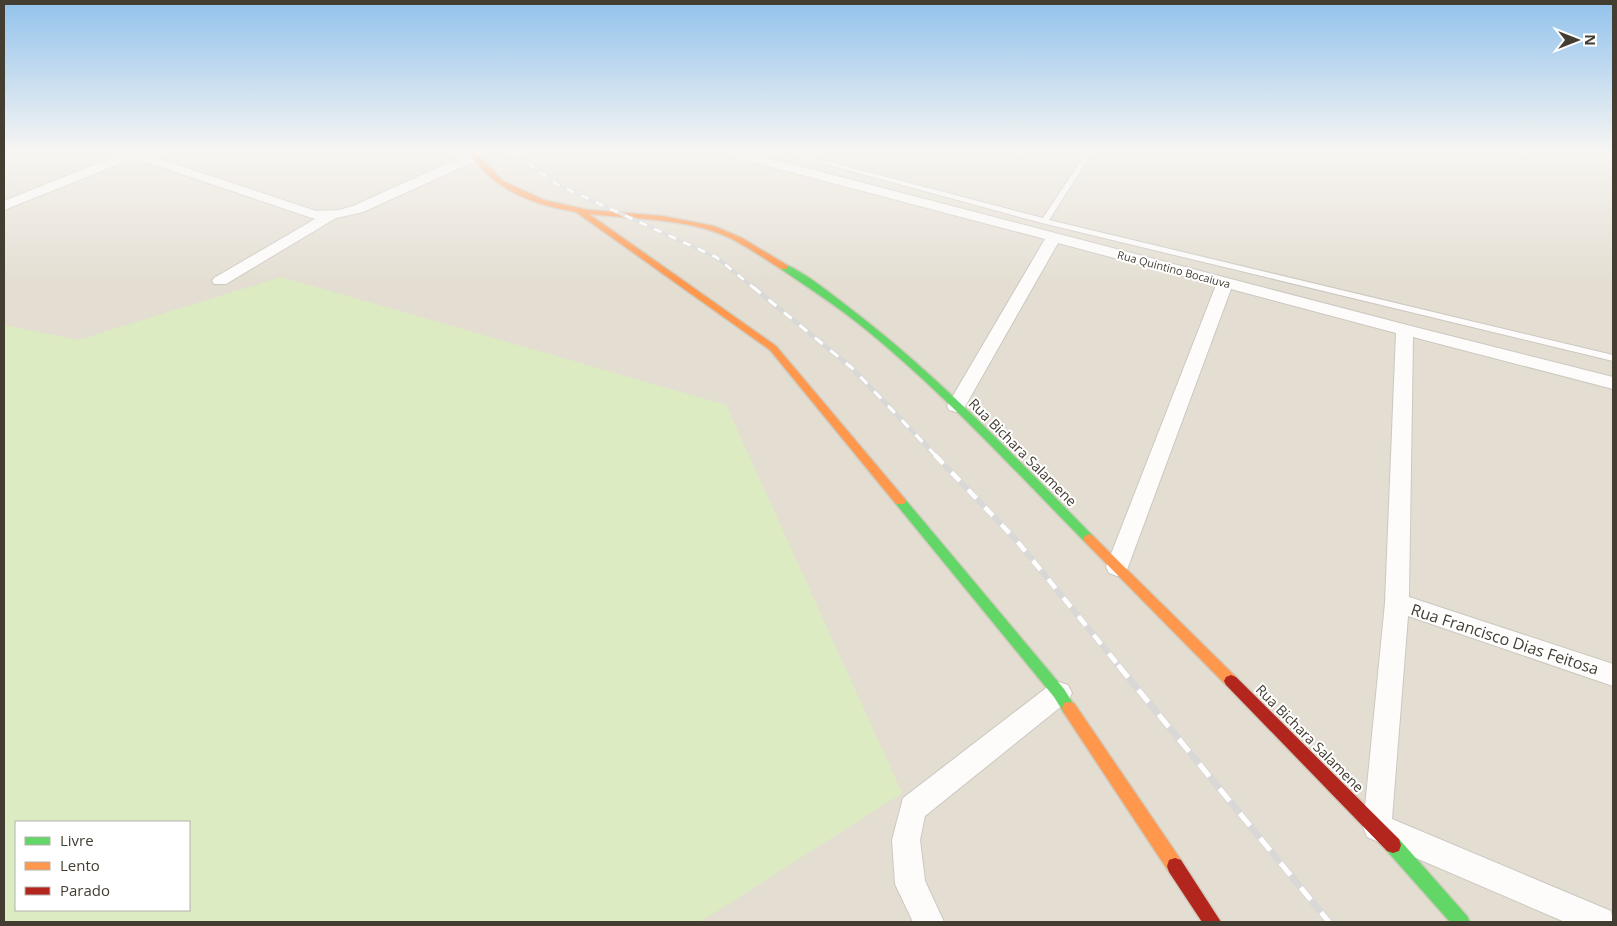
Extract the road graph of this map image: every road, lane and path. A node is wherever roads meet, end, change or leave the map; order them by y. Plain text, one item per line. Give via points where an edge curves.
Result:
1 (28, 196) edge
2 (259, 196) edge
3 (385, 196) edge
4 (527, 196) edge
5 (900, 196) edge
6 (951, 196) edge
7 (1061, 196) edge
8 (4, 206) edge
9 (579, 211) junction
10 (332, 215) junction
11 (1045, 221) junction
12 (1054, 237) junction
13 (220, 281) dead end
14 (1225, 283) junction
15 (1405, 330) junction
16 (1613, 358) edge
17 (1613, 383) edge
18 (956, 406) junction
19 (1117, 567) junction
20 (1397, 603) junction
21 (1613, 676) edge
22 (1059, 693) junction
23 (1378, 827) junction
24 (929, 922) edge
25 (1212, 922) edge
26 (1461, 922) edge
27 (1600, 922) edge

1 - 8 street
2 - 10 street via 305,212
3 - 10 street
4 - 9 main road, Rua Bichara Salamene
5 - 12 street, Rua Quintino Bocaiuva
6 - 11 lane
7 - 11 lane
9 - 18 main road, Rua Bichara Salamene via 688,223 712,228 744,243 817,287 910,360
9 - 22 main road via 773,348
10 - 13 street
11 - 16 lane
12 - 14 street, Rua Quintino Bocaiuva
12 - 18 street
14 - 15 street, Rua Quintino Bocaiuva
14 - 19 street
15 - 17 street, Rua Quintino Bocaiuva
15 - 20 street
18 - 19 main road, Rua Bichara Salamene
19 - 23 main road, Rua Bichara Salamene
20 - 21 street, Rua Francisco Dias Feitosa
20 - 23 street
22 - 24 street via 913,808 906,840 910,884
22 - 25 main road
23 - 26 main road, Rua Bichara Salamene
23 - 27 street

